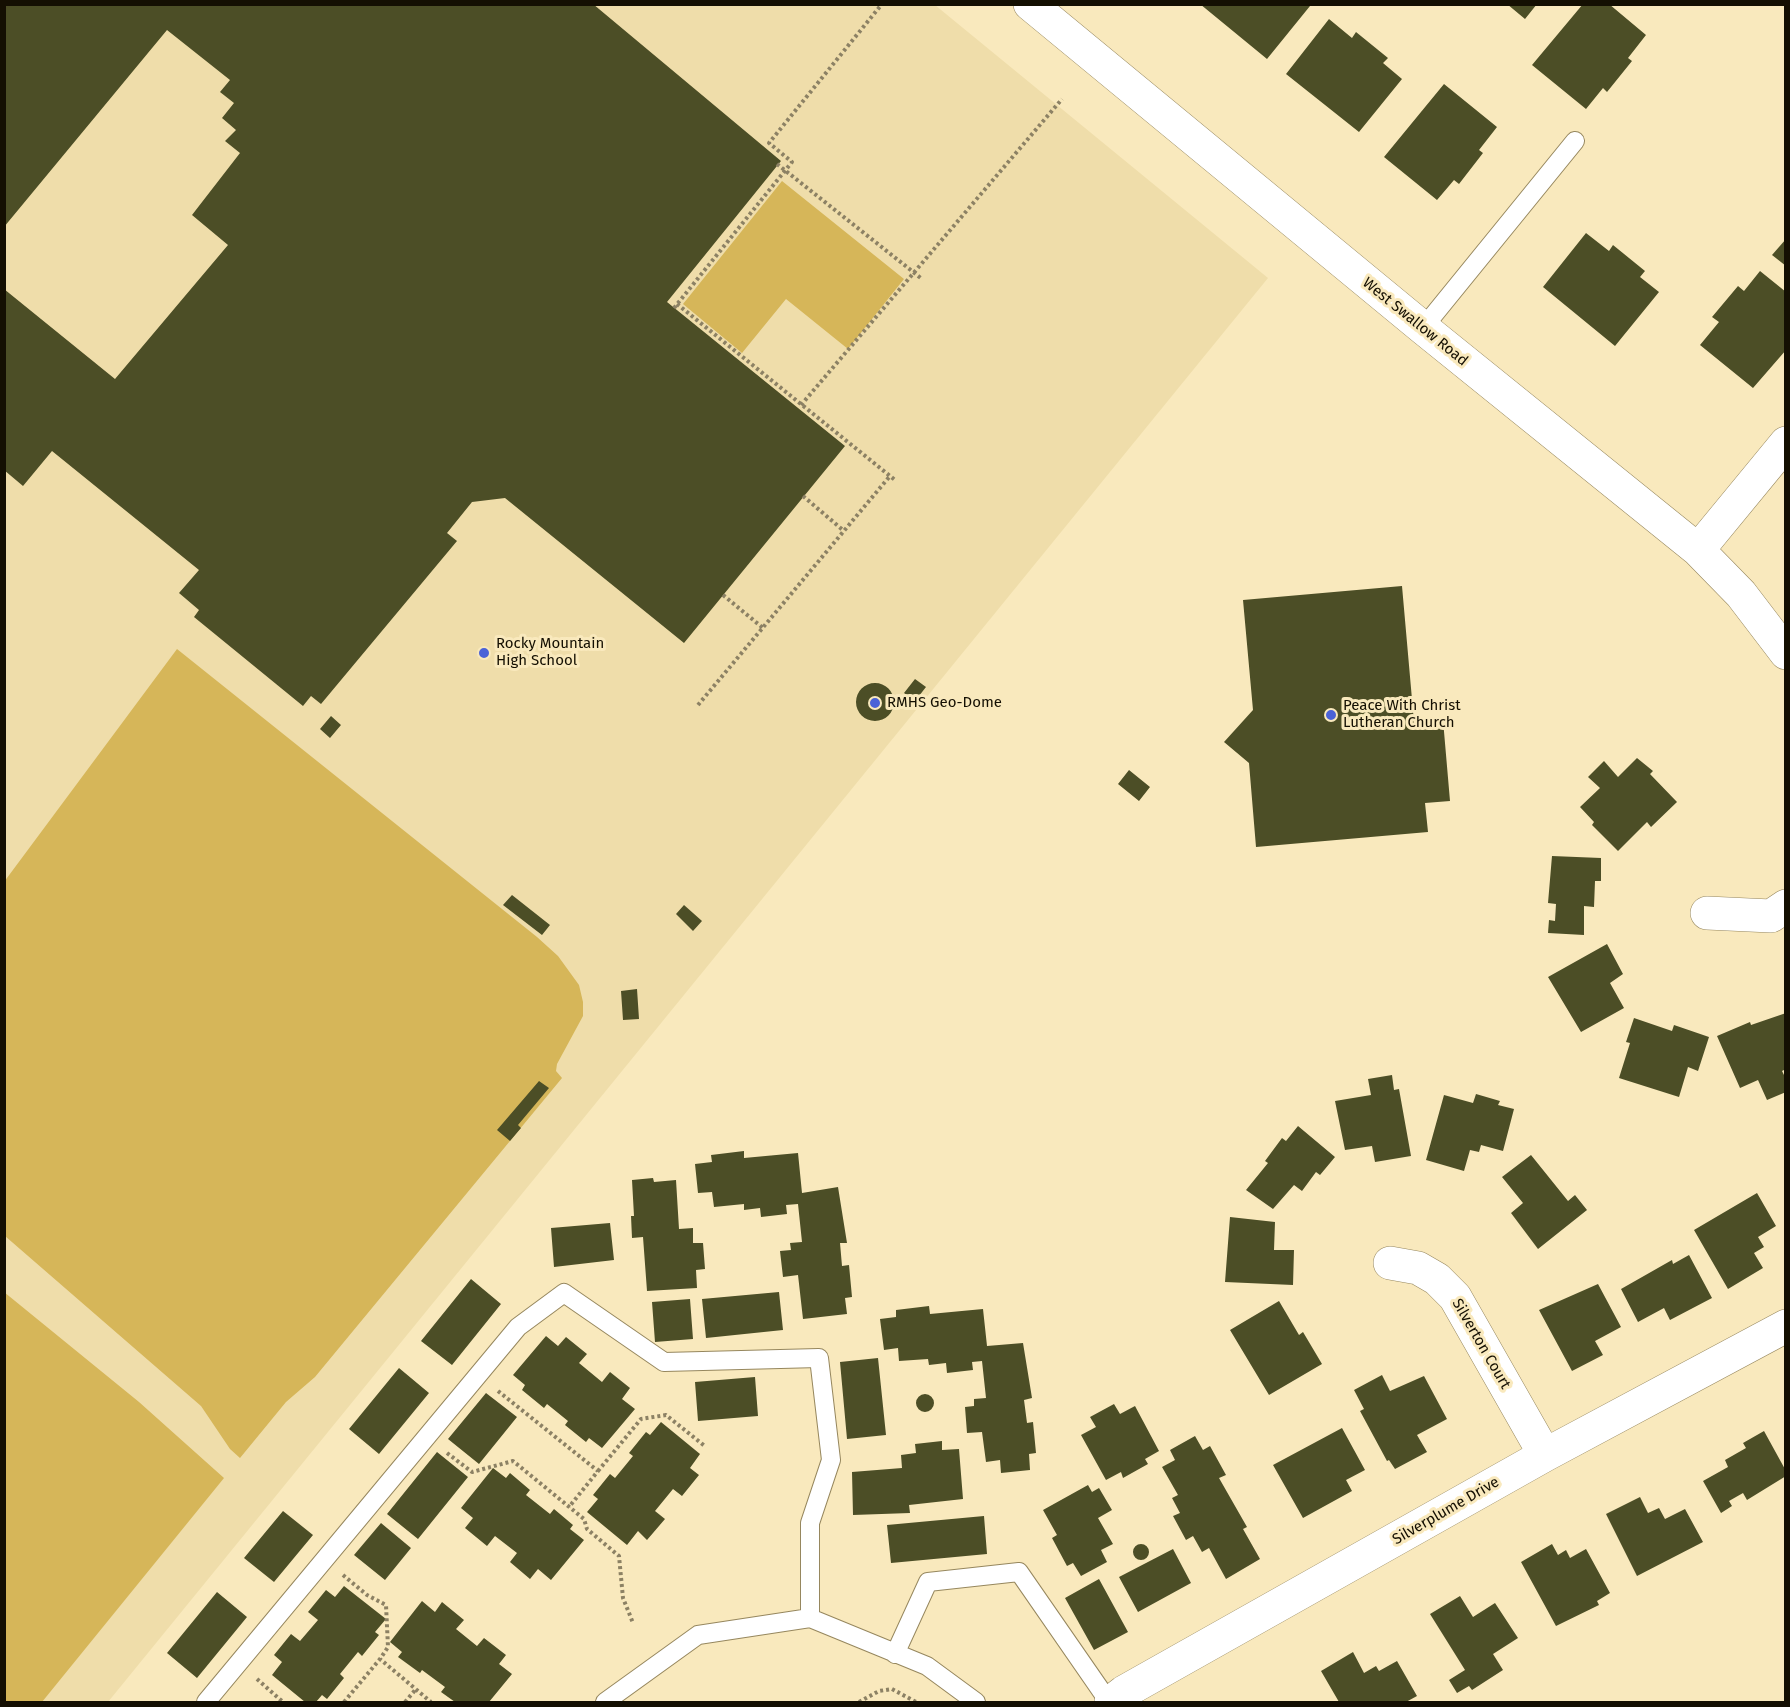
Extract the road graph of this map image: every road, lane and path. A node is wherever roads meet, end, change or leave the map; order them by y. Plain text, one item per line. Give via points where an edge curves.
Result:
1 (882, 4) edge
2 (1030, 4) edge
3 (1062, 99) dead end
4 (1575, 141) dead end
5 (777, 164) dead end
6 (785, 170) junction
7 (914, 273) junction
8 (922, 279) dead end
9 (1423, 328) junction
10 (801, 405) junction
11 (1785, 443) edge
12 (890, 476) junction
13 (895, 480) dead end
14 (803, 496) dead end
15 (844, 531) junction
16 (1698, 550) junction
17 (723, 595) dead end
18 (763, 628) junction
19 (1785, 653) edge
20 (698, 705) dead end
21 (1785, 906) edge
22 (1707, 913) dead end
23 (1390, 1263) dead end
24 (1785, 1326) edge
25 (478, 1375) junction
26 (427, 1437) junction
27 (706, 1447) dead end
28 (1545, 1455) junction
29 (598, 1471) junction
30 (569, 1507) junction
31 (325, 1560) junction
32 (810, 1618) junction
33 (633, 1623) dead end
34 (895, 1654) junction
35 (380, 1659) junction
36 (240, 1662) junction
37 (416, 1689) junction
38 (206, 1702) edge
39 (283, 1702) edge
40 (344, 1702) edge
41 (405, 1702) edge
42 (432, 1702) edge
43 (605, 1702) edge
44 (859, 1702) edge
45 (916, 1702) edge
46 (976, 1702) edge
47 (1110, 1702) edge

1 - 6 path via 769,143 792,162
2 - 9 street, West Swallow Road
3 - 7 path
4 - 9 lane
5 - 6 path
6 - 7 path
6 - 10 path via 676,306
7 - 8 path
7 - 10 path
9 - 16 street, West Swallow Road
10 - 12 path
11 - 16 street
12 - 13 path
12 - 15 path
14 - 15 path
15 - 18 path
16 - 19 street, West Swallow Road via 1741,594
17 - 18 path
18 - 20 path
21 - 22 street via 1771,915
23 - 28 street, Silverton Court via 1418,1268 1437,1279 1455,1297
24 - 28 street, Silverplume Drive
25 - 26 lane
25 - 29 path
25 - 32 lane via 518,1327 564,1293 664,1362 819,1358 831,1460 810,1523
26 - 30 path via 472,1472 513,1461
26 - 31 lane
27 - 29 path via 666,1415 641,1419
28 - 47 street, Silverplume Drive
29 - 30 path
30 - 33 path via 584,1519 587,1529 620,1556 623,1598
31 - 35 path via 367,1595 386,1605 388,1647
31 - 36 lane
32 - 34 lane
32 - 43 lane via 698,1635
34 - 46 lane via 927,1666
34 - 47 lane via 928,1582 1019,1572
35 - 37 path
35 - 40 path
36 - 38 lane
36 - 39 path
37 - 41 path
37 - 42 path
44 - 45 path via 892,1689

